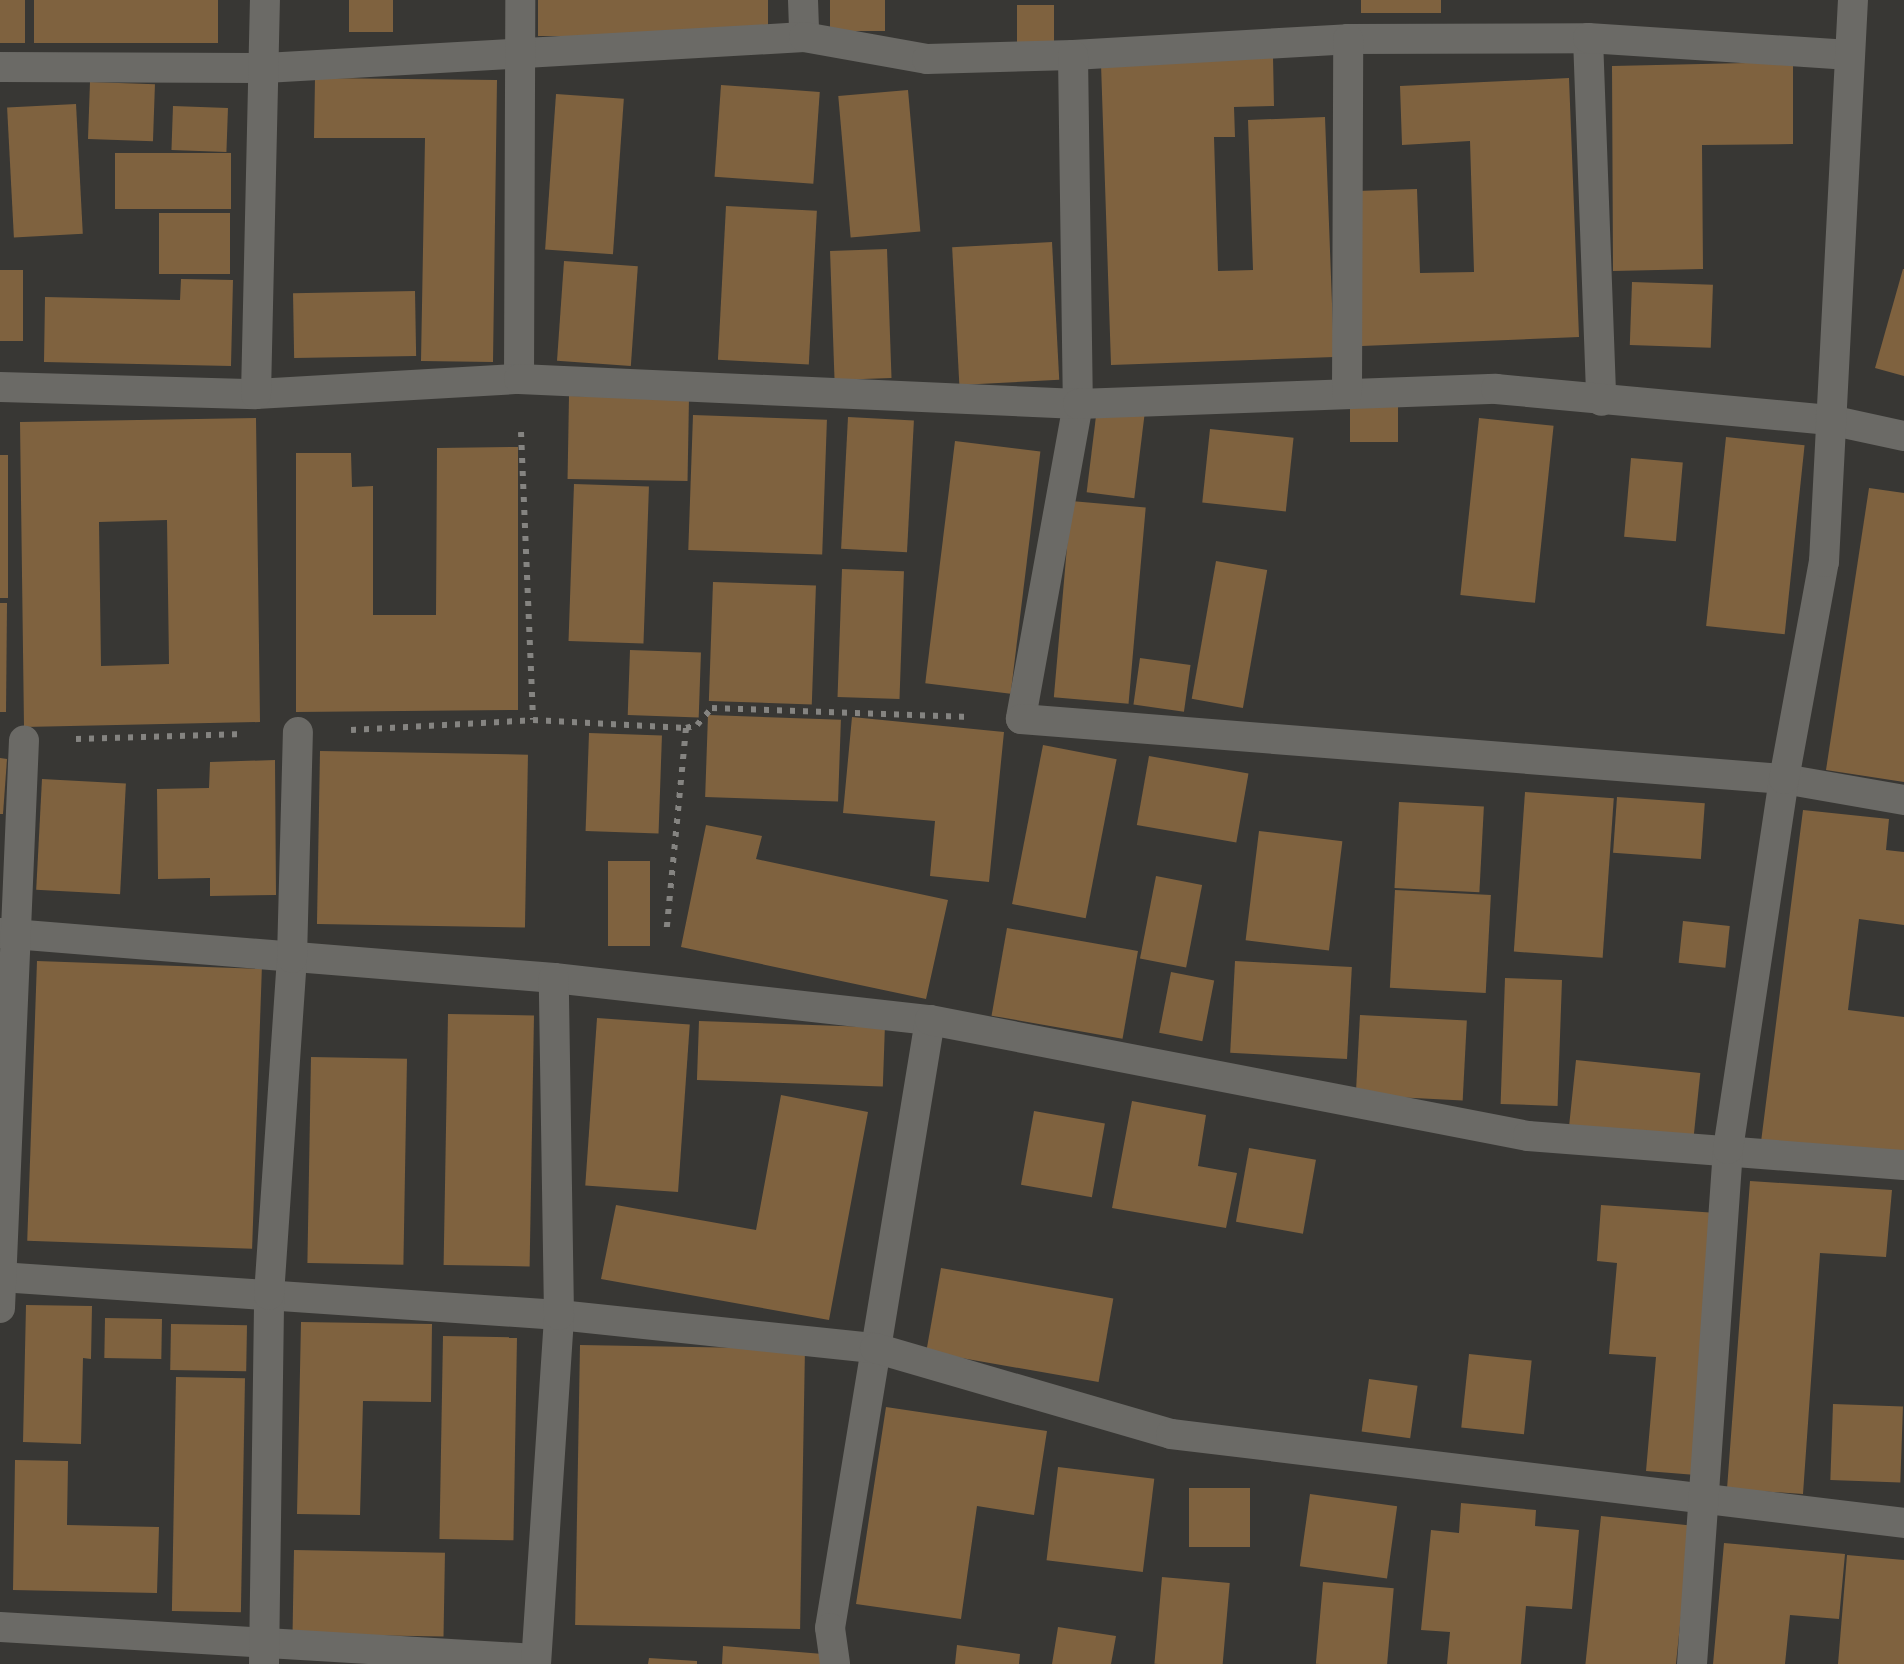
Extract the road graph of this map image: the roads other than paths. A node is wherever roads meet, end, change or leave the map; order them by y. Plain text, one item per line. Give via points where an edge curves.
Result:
1 (265, 0) edge
2 (520, 0) edge
3 (803, 0) edge
4 (1853, 0) edge
5 (804, 37) junction
6 (1588, 38) junction
7 (1348, 40) junction
8 (520, 52) junction
9 (1073, 55) junction
10 (1848, 55) junction
11 (0, 67) edge
12 (265, 68) junction
13 (518, 379) junction
14 (0, 387) edge
15 (1347, 393) junction
16 (256, 394) junction
17 (1600, 401) junction
18 (1078, 404) junction
19 (1830, 420) junction
20 (1904, 436) edge
21 (298, 732) road end
22 (24, 741) road end
23 (1784, 778) junction
24 (1904, 800) edge
25 (9, 933) edge
26 (292, 958) junction
27 (554, 978) junction
28 (930, 1020) junction
29 (1728, 1149) junction
30 (1904, 1164) edge
31 (1, 1277) edge
32 (269, 1295) junction
33 (0, 1308) edge
34 (559, 1316) junction
35 (875, 1348) junction
36 (1705, 1499) junction
37 (1904, 1523) edge
38 (0, 1627) edge
39 (266, 1654) edge
40 (536, 1662) edge
41 (835, 1664) edge
42 (1692, 1664) edge

1 - 12 street
2 - 8 street
3 - 5 street
4 - 10 street
5 - 8 street
5 - 9 street via 928,59
6 - 7 street
6 - 10 street
6 - 17 street
7 - 9 street
7 - 15 street
8 - 12 street
8 - 13 street
9 - 18 street
10 - 19 street
11 - 12 street
12 - 16 street
13 - 16 street
13 - 18 street
14 - 16 street
15 - 17 street via 1496,389
15 - 18 street
17 - 19 street
18 - 23 street via 1021,719
19 - 20 street
19 - 23 street via 1824,562
21 - 26 street
22 - 25 street
23 - 24 street
23 - 29 street
25 - 26 street
25 - 31 street
26 - 27 street
26 - 32 street
27 - 28 street
27 - 34 street
28 - 29 street via 1528,1136
28 - 35 street
29 - 30 street
29 - 36 street
31 - 32 street
31 - 33 street
32 - 34 street
32 - 39 street
34 - 35 street
34 - 40 street
35 - 36 street via 1171,1434
35 - 41 street via 830,1628
36 - 37 street
36 - 42 street
38 - 39 street
39 - 40 street

